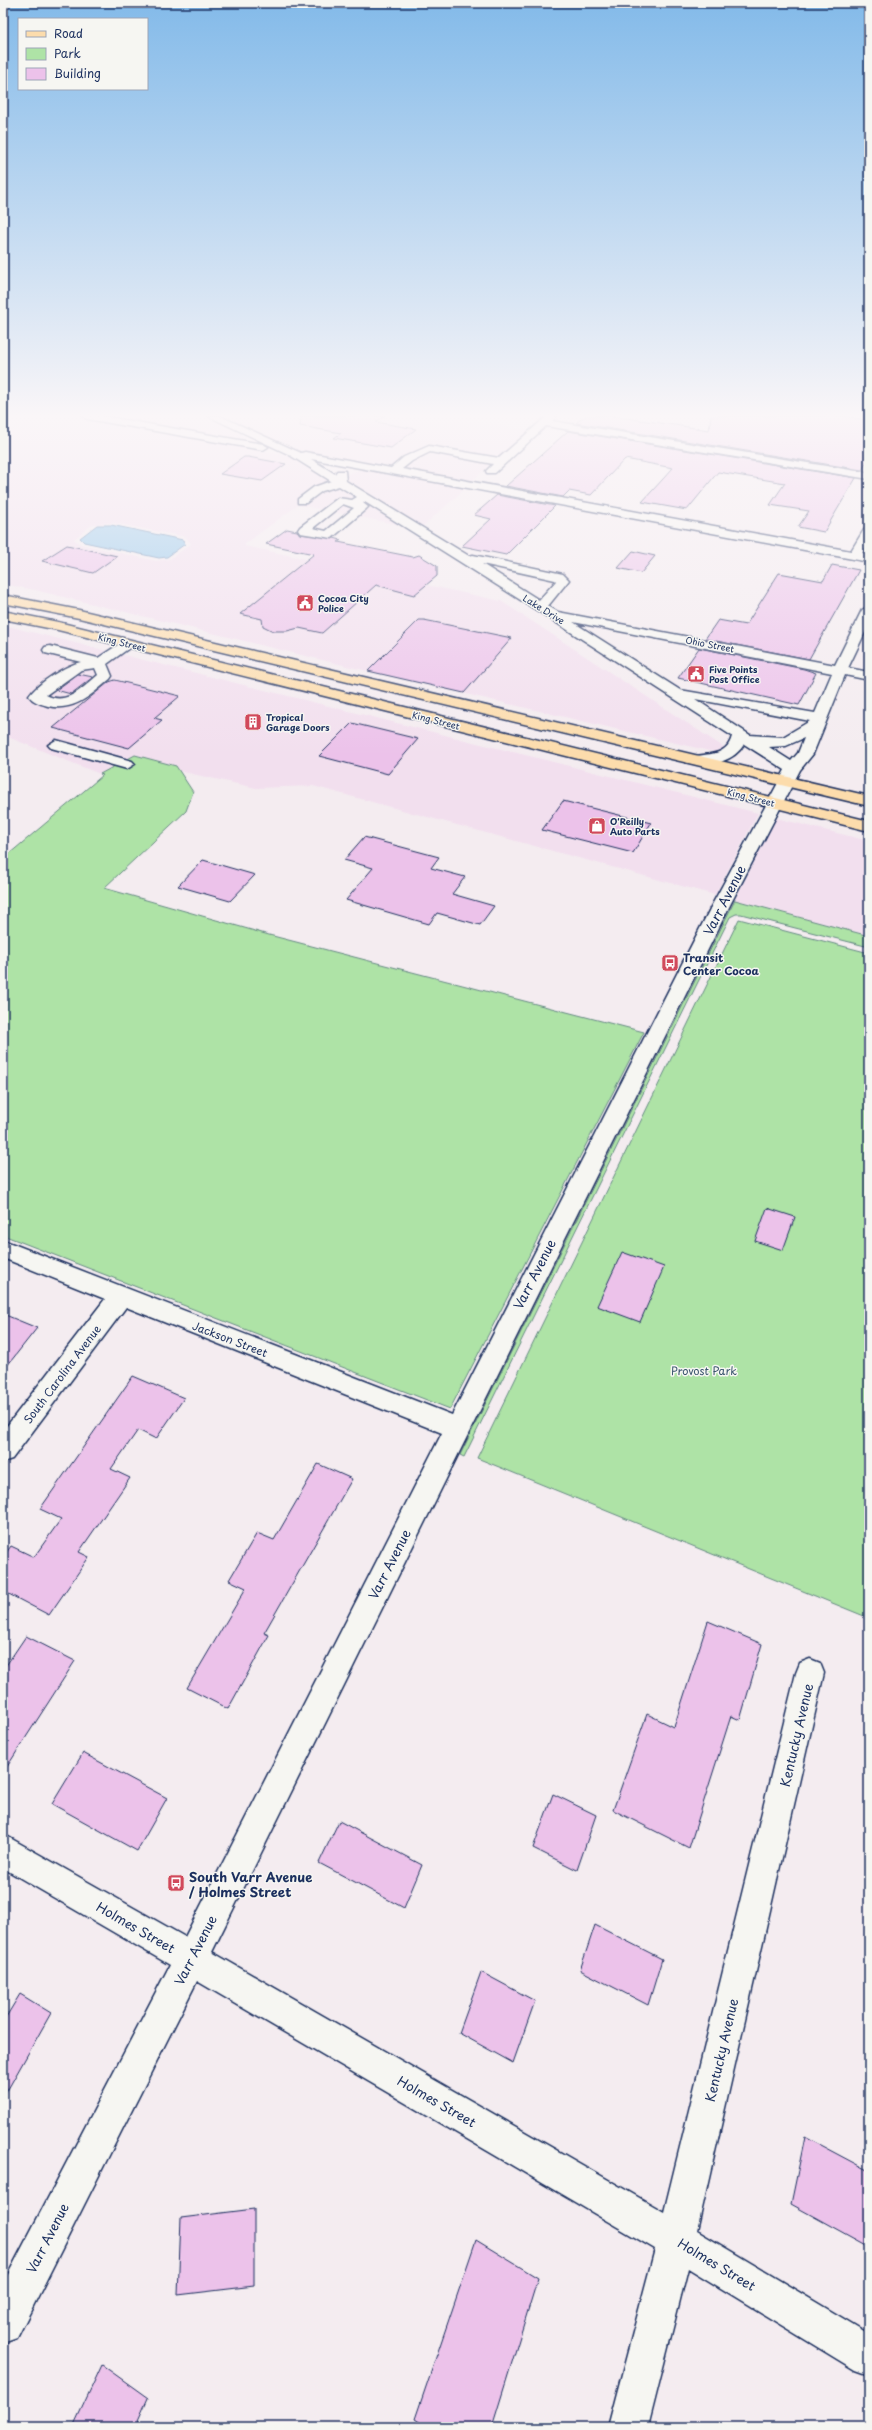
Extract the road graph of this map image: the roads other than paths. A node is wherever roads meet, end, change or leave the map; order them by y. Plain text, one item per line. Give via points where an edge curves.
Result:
1 (415, 529) edge
2 (710, 529) edge
3 (869, 531) edge
4 (459, 556) junction
5 (854, 556) junction
6 (869, 558) edge
7 (533, 572) junction
8 (516, 592) junction
9 (3, 599) edge
10 (545, 610) junction
11 (869, 610) edge
12 (4, 615) edge
13 (141, 630) junction
14 (126, 643) junction
15 (50, 650) dead end
16 (840, 670) junction
17 (869, 676) edge
18 (674, 691) junction
19 (818, 721) junction
20 (739, 736) junction
21 (56, 745) dead end
22 (696, 760) junction
23 (127, 764) dead end
24 (790, 775) junction
25 (869, 801) edge
26 (774, 803) junction
27 (869, 826) edge
28 (3, 1250) edge
29 (121, 1296) junction
30 (457, 1428) junction
31 (3, 1451) edge
32 (810, 1673) dead end
33 (3, 1850) edge
34 (191, 1959) junction
35 (676, 2240) junction
36 (3, 2324) edge
37 (869, 2356) edge
38 (628, 2427) edge

1 - 4 street, Lake Drive
2 - 5 street
3 - 5 street
4 - 7 street
4 - 8 street, Lake Drive
5 - 6 street
7 - 8 street
7 - 10 street via 563,580
8 - 10 street, Lake Drive
9 - 13 main road, King Street
10 - 16 street, Ohio Street
10 - 18 street, Lake Drive
11 - 16 street
12 - 13 main road via 26,612 99,630
12 - 14 main road, King Street
13 - 22 main road, King Street
14 - 15 street via 100,663
14 - 26 main road, King Street
16 - 17 street, Ohio Street
16 - 19 street
18 - 19 street
18 - 20 street, Lake Drive
19 - 20 street via 792,740 781,743
19 - 24 street via 801,762
20 - 22 street via 736,748 730,754
20 - 24 street, Lake Drive
21 - 23 street
22 - 24 main road, King Street
24 - 25 main road, King Street
24 - 26 street
26 - 27 main road, King Street
26 - 30 street, Varr Avenue
28 - 29 street, Jackson Street
29 - 30 street, Jackson Street
29 - 31 street, South Carolina Avenue
30 - 34 street, Varr Avenue
32 - 35 street, Kentucky Avenue
33 - 34 street, Holmes Street
34 - 35 street, Holmes Street
34 - 36 street, Varr Avenue
35 - 37 street, Holmes Street
35 - 38 street, Kentucky Avenue

